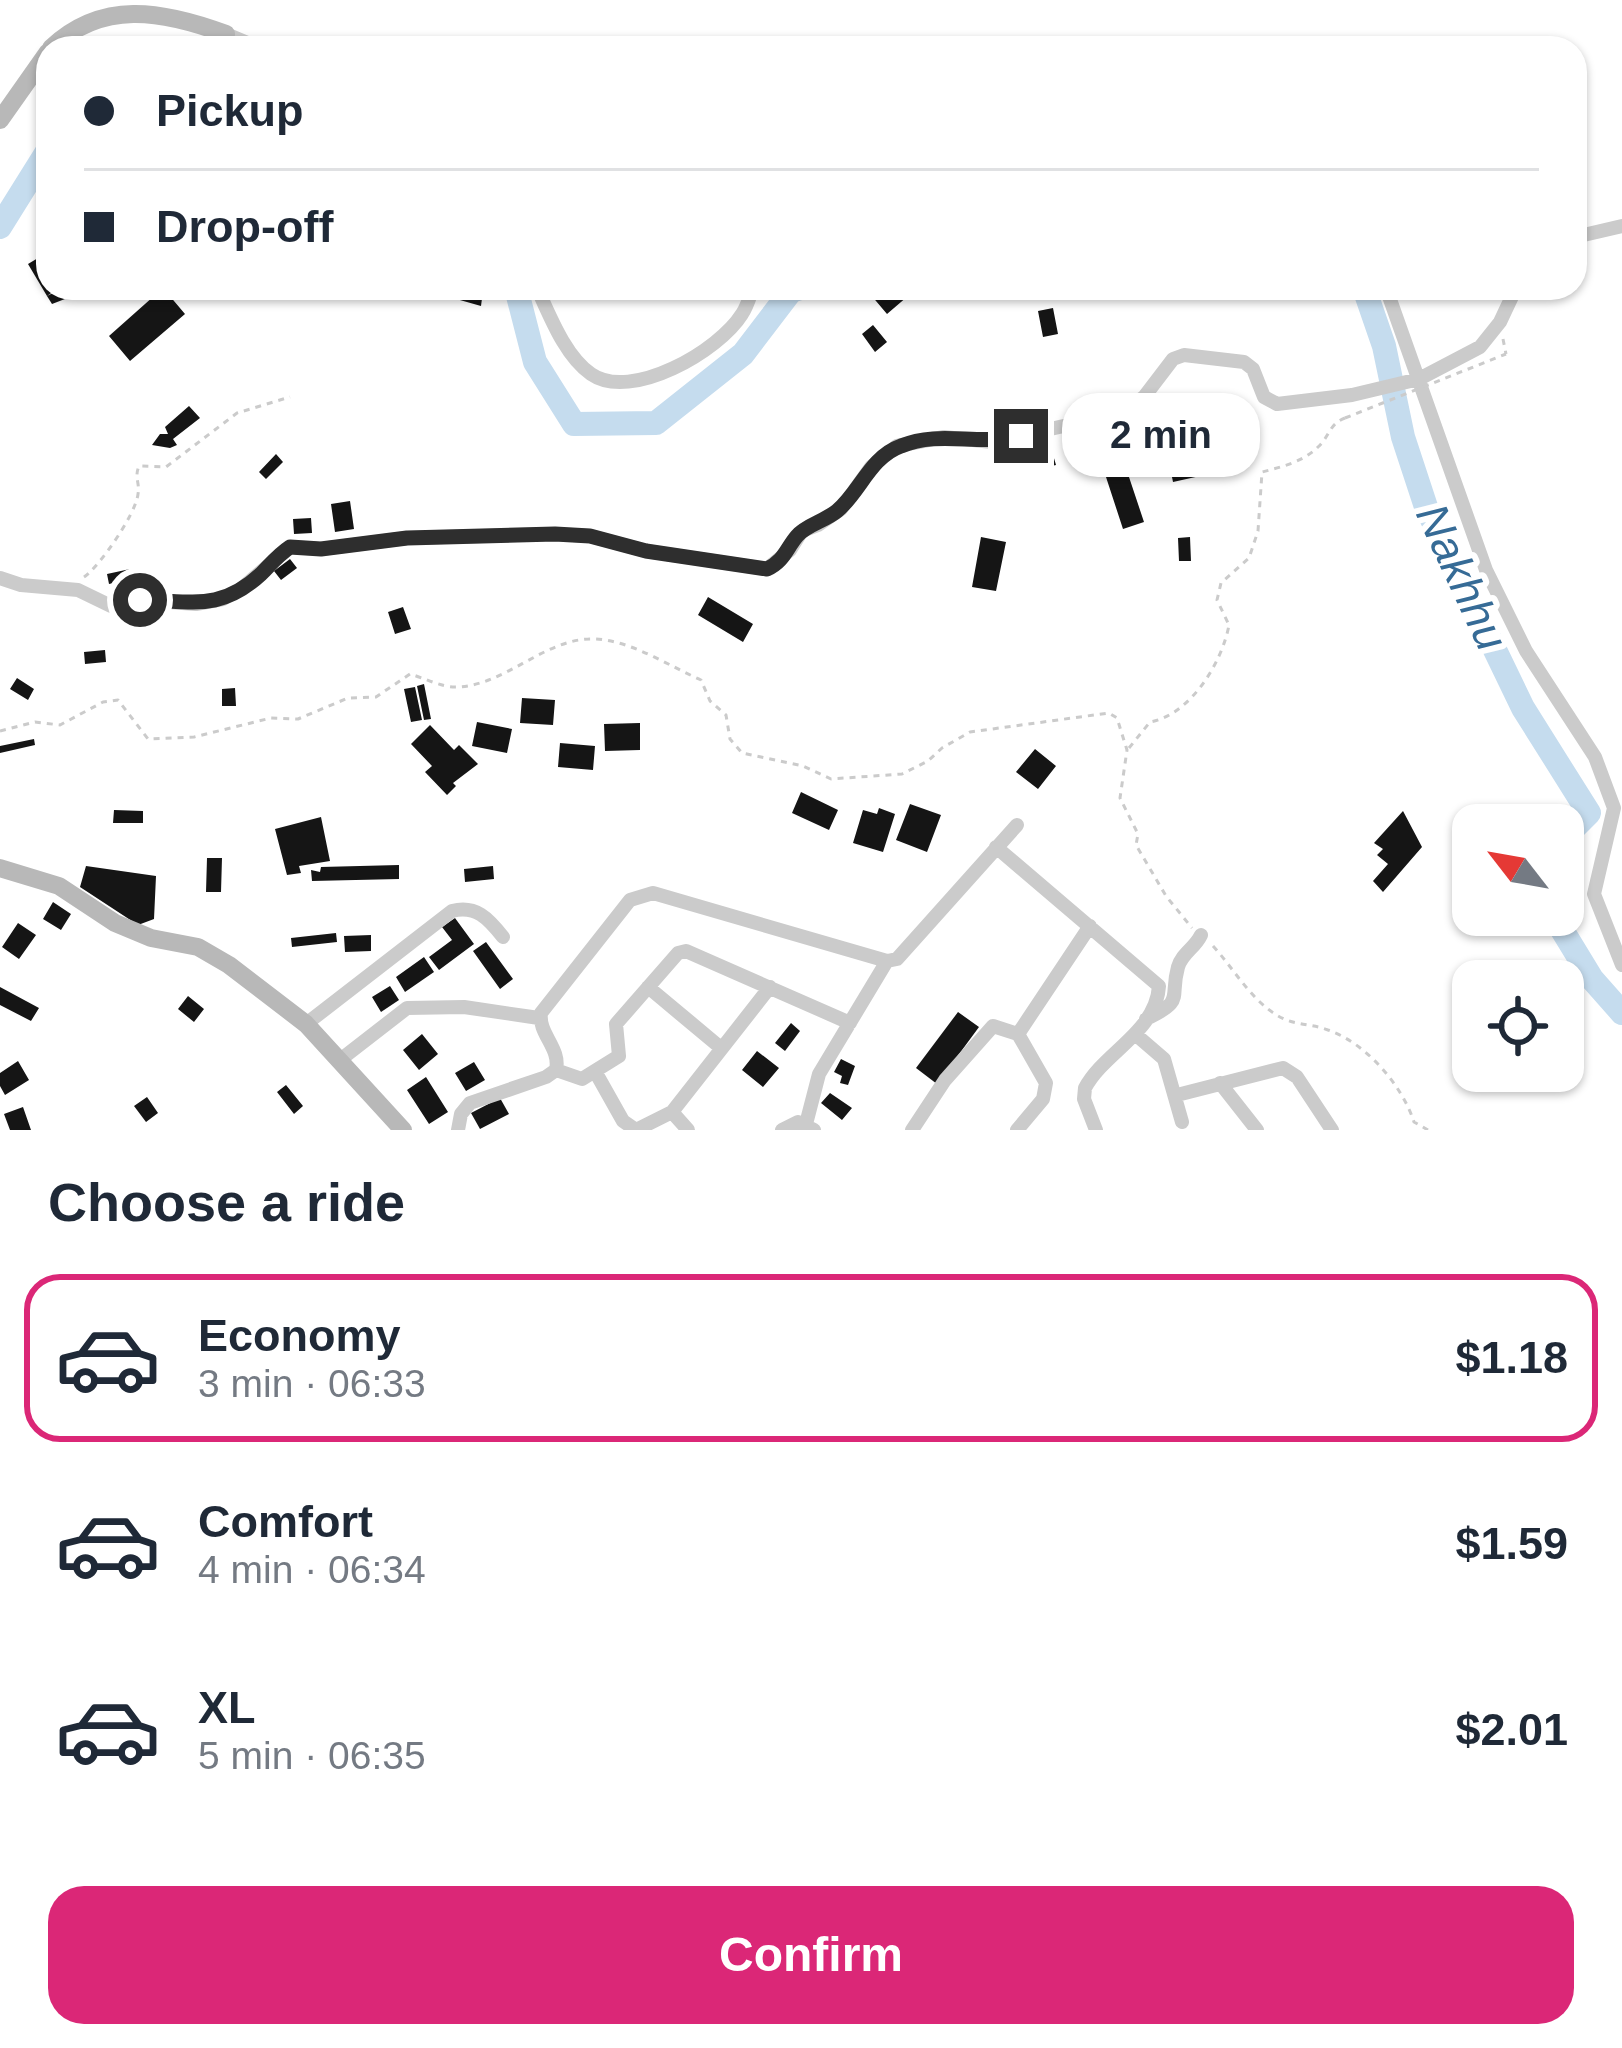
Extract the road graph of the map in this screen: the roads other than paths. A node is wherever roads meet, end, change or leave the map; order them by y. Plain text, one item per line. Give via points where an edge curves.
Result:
1 (226, 34) joint
2 (60, 36) edge
3 (231, 36) edge
4 (36, 70) edge
5 (0, 120) edge
6 (1622, 226) edge
7 (1587, 235) edge
8 (542, 300) edge
9 (748, 300) edge
10 (1390, 300) edge
11 (1510, 300) edge
12 (1414, 380) junction
13 (0, 578) edge
14 (1017, 825) dead end
15 (996, 847) junction
16 (0, 868) edge
17 (1090, 926) junction
18 (1201, 935) road end
19 (503, 937) dead end
20 (887, 961) junction
21 (1622, 965) edge
22 (648, 987) junction
23 (770, 987) junction
24 (539, 1018) junction
25 (1146, 1019) junction
26 (850, 1023) junction
27 (306, 1024) junction
28 (1018, 1034) junction
29 (1135, 1034) junction
30 (721, 1048) junction
31 (340, 1060) junction
32 (556, 1070) junction
33 (596, 1073) junction
34 (1220, 1082) junction
35 (1177, 1095) junction
36 (672, 1112) junction
37 (1182, 1122) dead end
38 (810, 1127) edge
39 (403, 1130) edge
40 (458, 1130) edge
41 (688, 1130) edge
42 (782, 1130) edge
43 (912, 1130) edge
44 (1017, 1130) edge
45 (1096, 1130) edge
46 (1256, 1130) edge
47 (1332, 1130) edge

1 - 2 main road via 149,5 110,8
1 - 3 street
4 - 5 main road
6 - 7 street
8 - 9 street via 587,372 610,384 640,382 709,350
10 - 12 street
11 - 12 street via 1480,347
12 - 13 street via 1277,404 1244,362 1184,355 1122,413 992,442 944,437 897,446 841,508 802,531 767,569 590,536 476,534 290,547 242,588 196,604 111,606 78,590
12 - 21 street via 1486,570 1526,651 1595,757 1615,808 1594,894
14 - 15 street
15 - 17 street
15 - 20 street via 904,955
16 - 27 main road via 59,886 151,938 198,947
17 - 25 street via 1159,986
17 - 28 street
18 - 25 street via 1178,968 1177,996
19 - 27 street via 486,916 452,910
20 - 24 street via 641,894
20 - 26 street
22 - 23 street via 686,951
22 - 30 street
22 - 33 street via 616,1024 620,1056
23 - 26 street
23 - 30 street
24 - 31 street via 464,1006 407,1008
24 - 32 street
25 - 29 street
26 - 38 street via 819,1074
27 - 31 main road
28 - 43 street via 1003,1026 986,1030
28 - 44 street via 1047,1090
29 - 35 street via 1164,1059
29 - 45 street via 1085,1088
30 - 36 street
31 - 39 main road
32 - 33 street via 574,1079
32 - 40 street via 470,1102
33 - 36 street via 630,1127
34 - 35 street
34 - 46 street
34 - 47 street via 1283,1068
35 - 37 street
36 - 41 street
38 - 42 street via 798,1122

